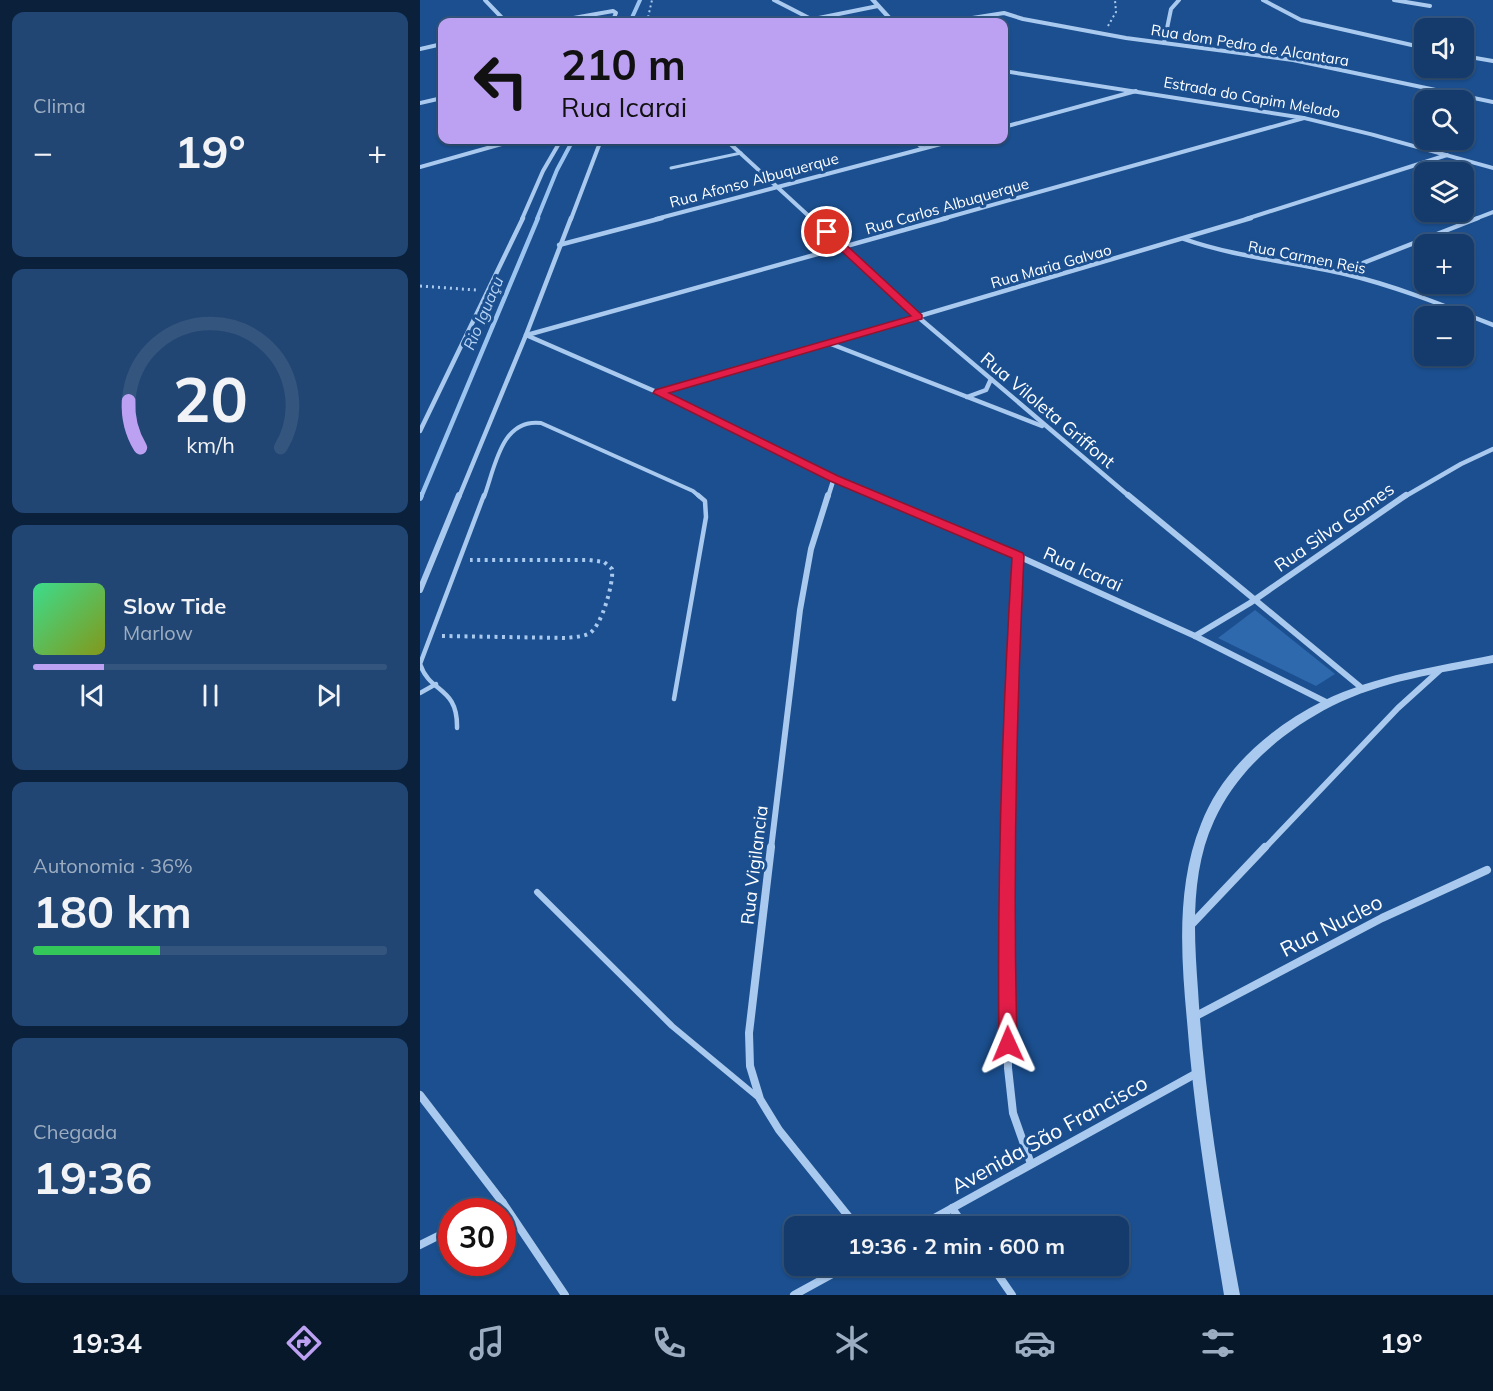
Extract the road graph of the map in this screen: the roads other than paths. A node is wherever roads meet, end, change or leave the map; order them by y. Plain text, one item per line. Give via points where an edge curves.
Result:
1 (484, 0) edge
2 (774, 0) edge
3 (873, 0) edge
4 (1179, 0) edge
5 (1263, 0) edge
6 (1394, 0) edge
7 (878, 6) junction
8 (1430, 6) dead end
9 (502, 18) edge
10 (577, 18) edge
11 (614, 18) edge
12 (809, 18) edge
13 (822, 18) edge
14 (889, 18) edge
15 (972, 18) edge
16 (1164, 43) junction
17 (438, 45) edge
18 (1414, 46) edge
19 (420, 49) edge
20 (1474, 58) edge
21 (1493, 61) edge
22 (1008, 72) edge
23 (1137, 91) junction
24 (438, 99) edge
25 (1493, 102) edge
26 (420, 103) edge
27 (1304, 118) junction
28 (1008, 126) edge
29 (503, 144) edge
30 (559, 144) edge
31 (599, 144) edge
32 (731, 144) edge
33 (918, 144) edge
34 (940, 144) edge
35 (923, 148) junction
36 (741, 153) junction
37 (1447, 155) junction
38 (420, 167) edge
39 (671, 168) dead end
40 (1493, 168) edge
41 (776, 187) junction
42 (1493, 212) edge
43 (1184, 239) junction
44 (559, 245) junction
45 (844, 248) junction
46 (1339, 273) junction
47 (918, 317) junction
48 (1493, 325) edge
49 (526, 335) junction
50 (831, 344) junction
51 (991, 380) junction
52 (659, 393) junction
53 (967, 397) junction
54 (1047, 428) junction
55 (420, 431) edge
56 (1492, 450) edge
57 (834, 478) junction
58 (1018, 556) junction
59 (420, 590) edge
60 (1256, 600) junction
61 (1195, 636) junction
62 (1493, 659) edge
63 (1440, 670) junction
64 (436, 684) junction
65 (1363, 689) junction
66 (420, 693) edge
67 (674, 699) dead end
68 (1328, 703) junction
69 (457, 728) dead end
70 (1487, 870) dead end
71 (537, 892) dead end
72 (1187, 929) junction
73 (1193, 1018) junction
74 (1197, 1073) junction
75 (420, 1095) edge
76 (760, 1099) junction
77 (1031, 1164) junction
78 (499, 1198) edge
79 (952, 1208) junction
80 (848, 1216) edge
81 (938, 1216) edge
82 (957, 1216) edge
83 (516, 1222) edge
84 (438, 1236) edge
85 (420, 1245) edge
86 (829, 1276) edge
87 (999, 1276) edge
88 (565, 1295) edge
89 (794, 1295) edge
90 (1012, 1295) edge
91 (1232, 1295) edge

1 - 9 street
2 - 12 street
3 - 7 street
4 - 16 street via 1171,9
5 - 18 street via 1301,20
6 - 8 street
7 - 13 street
7 - 14 street
10 - 11 street via 616,12
15 - 16 street, Rua dom Pedro de Alcantara via 1004,13 1098,34
16 - 25 street, Rua dom Pedro de Alcantara via 1293,60
17 - 19 street
20 - 21 street
22 - 23 street, Estrada do Capim Melado
23 - 27 street, Estrada do Capim Melado
23 - 28 street
24 - 26 street
27 - 37 street, Estrada do Capim Melado
27 - 45 street, Rua Carlos Albuquerque
29 - 38 street
30 - 55 street
31 - 44 street
32 - 36 street, Rua Viloleta Griffont
33 - 35 street
34 - 35 street, Rua Afonso Albuquerque
35 - 41 street, Rua Afonso Albuquerque
36 - 39 lane
36 - 41 street, Rua Viloleta Griffont
37 - 40 street, Estrada do Capim Melado
37 - 43 street, Rua Maria Galvao
41 - 44 street, Rua Afonso Albuquerque
41 - 45 street, Rua Viloleta Griffont
42 - 46 street
43 - 46 street, Rua Carmen Reis via 1225,254
43 - 47 street, Rua Maria Galvao
44 - 49 street
45 - 47 street, Rua Viloleta Griffont
45 - 49 street, Rua Carlos Albuquerque
46 - 48 street, Rua Carmen Reis via 1400,290
47 - 50 street, Rua Maria Galvao
47 - 51 street, Rua Viloleta Griffont
49 - 52 street, Rua Icarai
49 - 59 street
50 - 52 street, Rua Maria Galvao
50 - 53 street
51 - 53 street via 986,390
51 - 54 street, Rua Viloleta Griffont
52 - 57 street, Rua Icarai
53 - 54 street
54 - 60 street, Rua Viloleta Griffont
56 - 60 street, Rua Silva Gomes via 1407,494
57 - 58 street, Rua Icarai
57 - 76 street, Rua Vigilancia via 811,549 800,610 748,1033 750,1066
58 - 61 street, Rua Icarai
58 - 77 street via 1009,711 1008,1056 1013,1113
60 - 61 street, Rua Silva Gomes
60 - 65 street, Rua Viloleta Griffont
61 - 68 street, Rua Icarai
62 - 63 street
63 - 65 street
63 - 72 street via 1398,708
64 - 66 lane
64 - 67 lane via 420,664 506,438 515,426 541,423 700,495 705,501 706,518
64 - 69 lane via 456,705
65 - 68 street
68 - 72 street via 1264,746 1240,769 1216,805 1199,844
70 - 73 street, Rua Nucleo via 1382,918
71 - 76 lane via 672,1026
72 - 73 street
73 - 74 street
74 - 77 street, Avenida São Francisco
74 - 91 street
75 - 78 street
76 - 80 street, Rua Vigilancia via 779,1130
77 - 79 street, Avenida São Francisco
79 - 81 street, Avenida São Francisco
79 - 82 street
83 - 88 street
84 - 85 street
86 - 89 street
87 - 90 street

